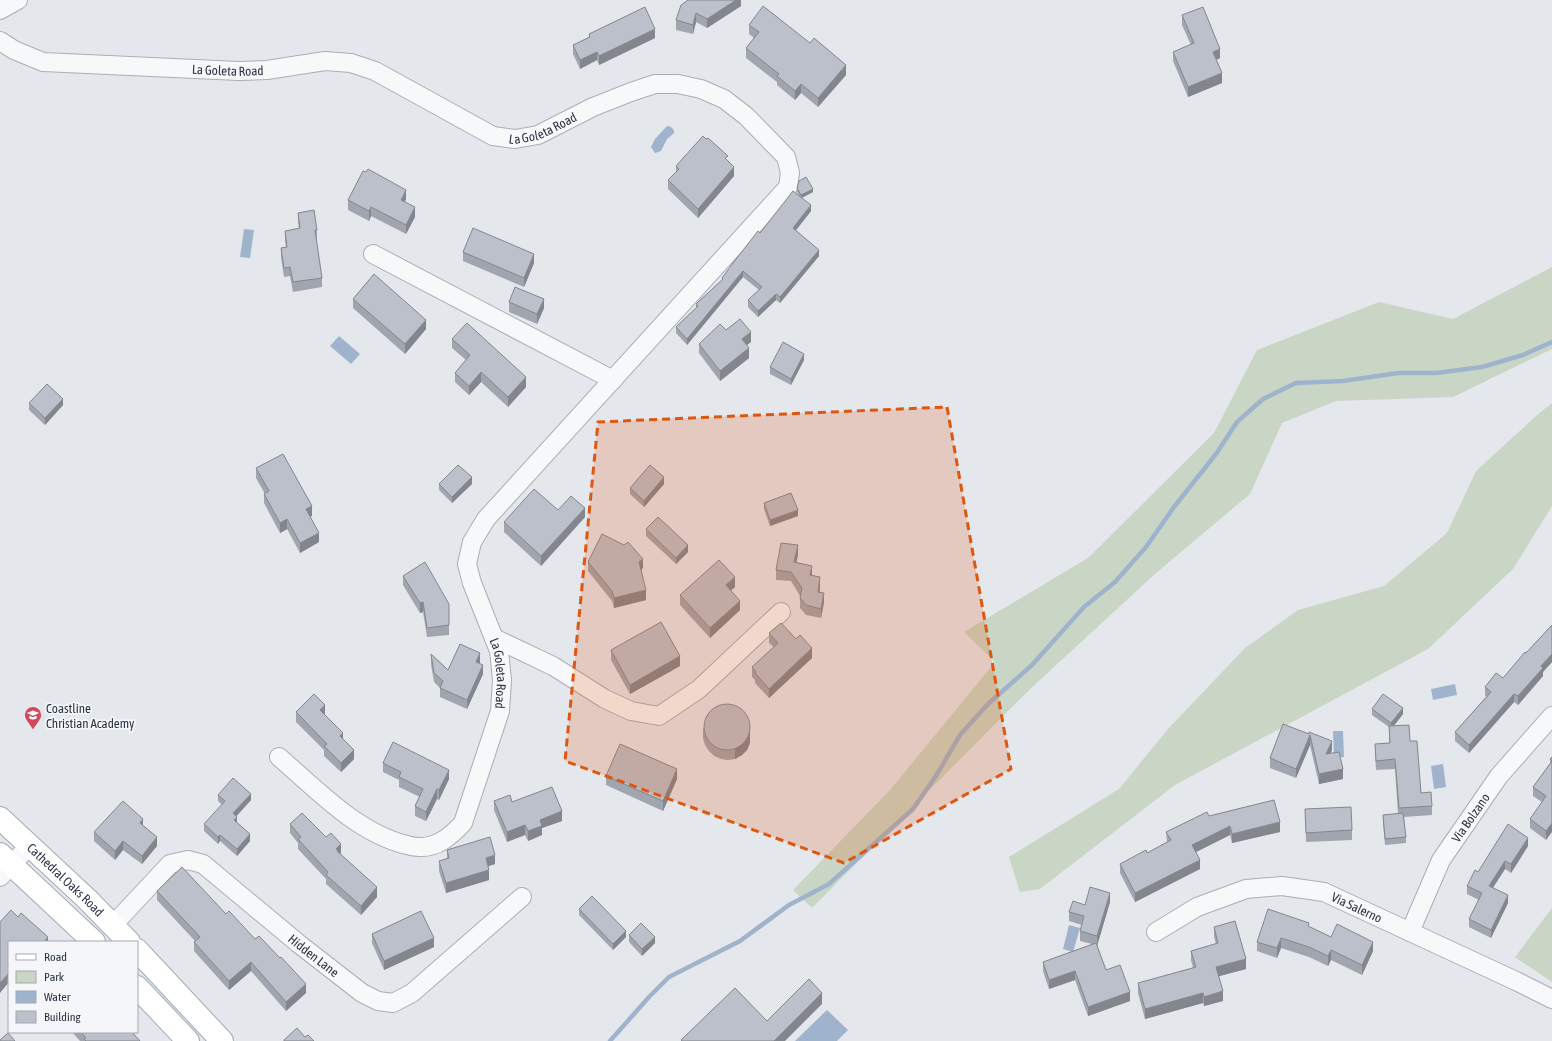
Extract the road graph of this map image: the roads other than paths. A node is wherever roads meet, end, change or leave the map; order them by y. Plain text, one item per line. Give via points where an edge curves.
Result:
1 (18, 0) edge
2 (0, 10) edge
3 (0, 41) edge
4 (374, 254) dead end
5 (613, 380) junction
6 (781, 612) dead end
7 (494, 638) junction
8 (1552, 716) edge
9 (279, 757) dead end
10 (0, 818) edge
11 (30, 845) junction
12 (4, 865) edge
13 (522, 897) dead end
14 (113, 925) junction
15 (1156, 932) dead end
16 (1410, 932) junction
17 (93, 941) edge
18 (128, 941) edge
19 (138, 951) edge
20 (138, 988) edge
21 (1552, 999) edge
22 (188, 1041) edge
23 (222, 1041) edge

1 - 2 street
3 - 5 street, La Goleta Road via 14,50 44,62 239,71 268,70 325,61 351,63 375,71 493,136 515,139 538,135 593,107 655,84 678,84 701,89 724,99 746,116 786,157 790,173 788,187
4 - 5 street
5 - 7 street, La Goleta Road via 486,519 472,542 467,564
6 - 7 street via 699,689 659,716 631,712 605,699 553,666
7 - 9 street, La Goleta Road via 499,651 502,680 500,711 463,823 452,836 437,844 419,848 394,842 342,812
8 - 16 street, Via Bolzano via 1499,776 1441,860
10 - 11 main road, Cathedral Oaks Road
11 - 12 street
11 - 14 main road, Cathedral Oaks Road
12 - 17 main road, Cathedral Oaks Road
13 - 14 street, Hidden Lane via 412,993 393,1003 378,1001 362,993 203,864 188,860 170,864
14 - 18 main road, Cathedral Oaks Road
15 - 16 street, Via Salerno via 1197,907 1246,889 1282,886 1324,892
16 - 21 street, Via Salerno
19 - 23 main road
20 - 22 main road

